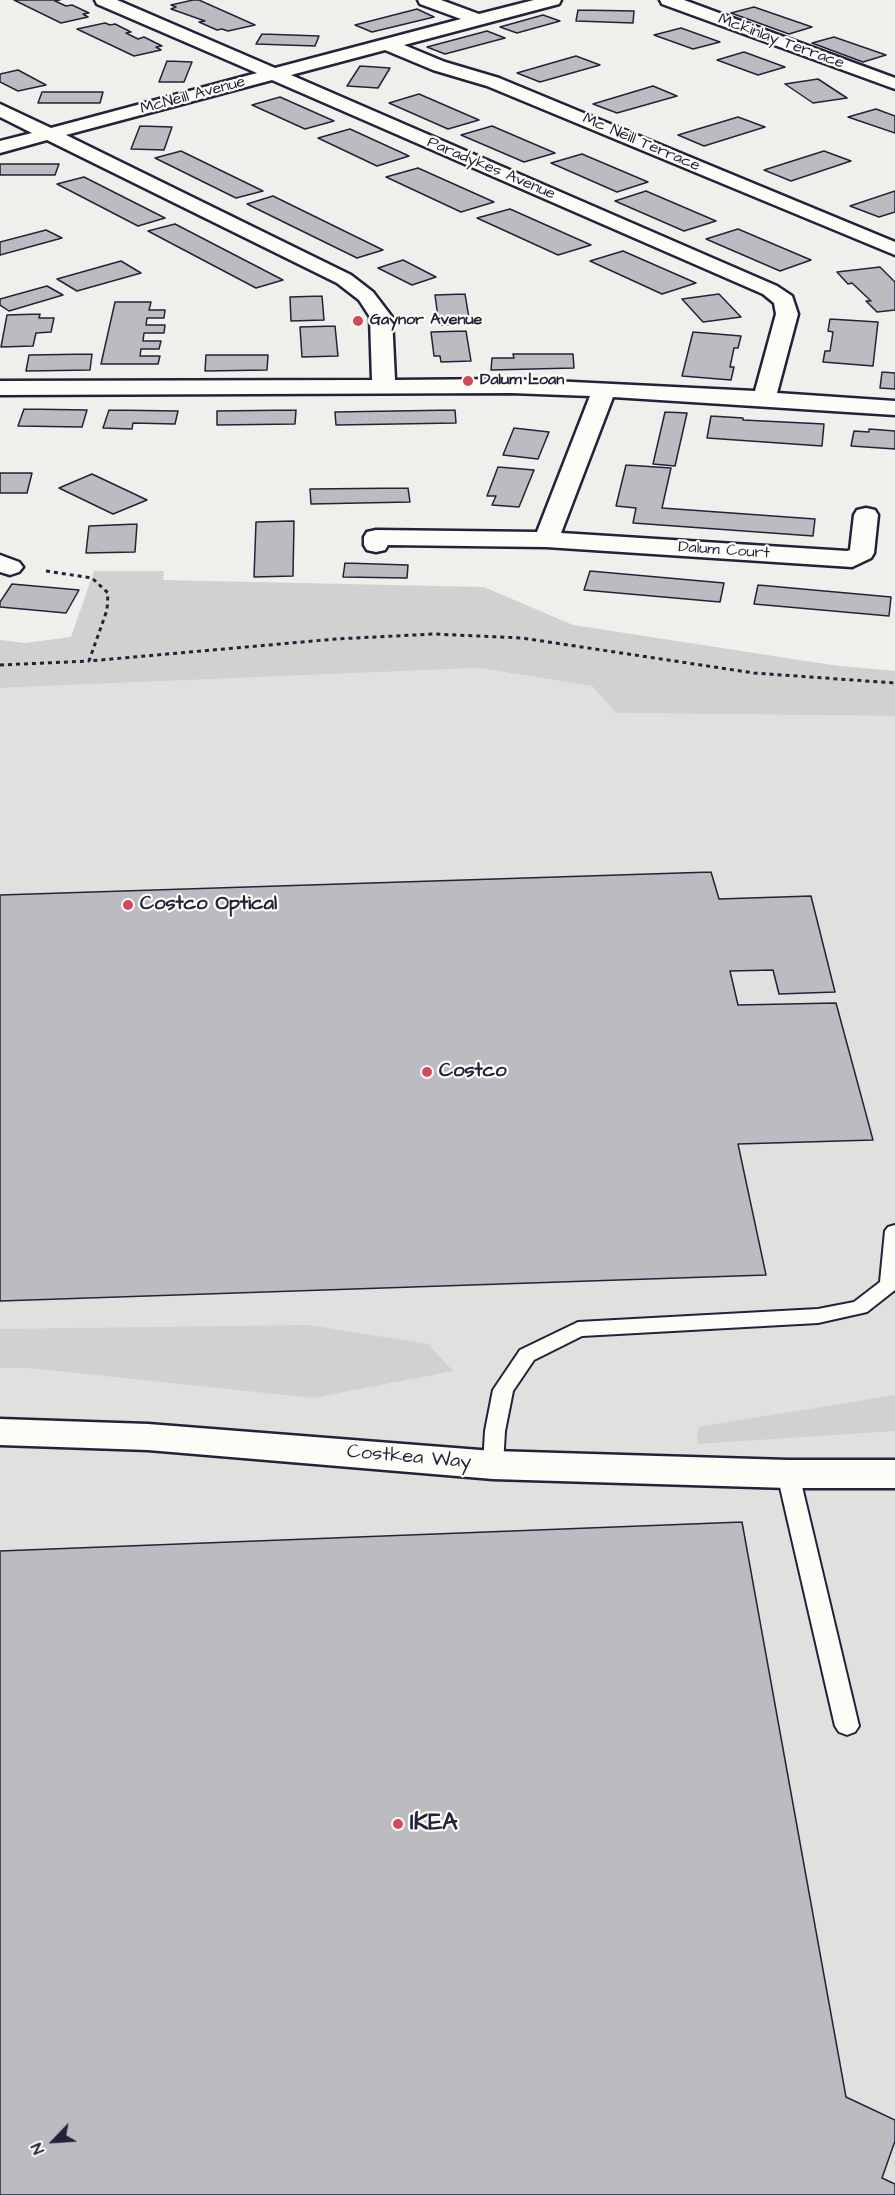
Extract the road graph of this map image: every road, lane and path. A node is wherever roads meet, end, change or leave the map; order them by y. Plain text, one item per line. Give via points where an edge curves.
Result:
1 (103, 0) edge
2 (426, 0) edge
3 (552, 0) edge
4 (668, 0) edge
5 (478, 20) junction
6 (386, 44) junction
7 (273, 74) junction
8 (895, 84) edge
9 (0, 110) edge
10 (47, 135) junction
11 (0, 147) edge
12 (895, 249) edge
13 (0, 388) edge
14 (384, 388) junction
15 (604, 390) junction
16 (764, 400) junction
17 (895, 408) edge
18 (866, 515) dead end
19 (546, 540) junction
20 (376, 545) dead end
21 (5, 565) edge
22 (88, 661) junction
23 (0, 665) edge
24 (895, 683) edge
25 (895, 1231) edge
26 (0, 1432) edge
27 (493, 1465) junction
28 (804, 1474) junction
29 (895, 1474) edge
30 (895, 1486) edge
31 (847, 1726) dead end

1 - 7 street, Paradykes Avenue
2 - 5 street
3 - 5 street
4 - 8 street, Mckinlay Terrace
5 - 6 street
6 - 7 street, McNeill Avenue
6 - 12 street, Mc Neill Terrace via 493,82
7 - 10 street, McNeill Avenue
7 - 16 street, Paradykes Avenue via 770,290 784,301 787,314
9 - 10 street
10 - 11 street, McNeill Avenue
10 - 14 street via 344,279 366,296 381,317
13 - 14 street
14 - 15 street via 511,386
15 - 16 street
15 - 19 street
16 - 17 street
18 - 19 street, Dalum Court via 862,553 852,559
19 - 20 street, Dalum Court via 376,537
21 - 22 path via 92,578 108,593 107,610
22 - 23 path
22 - 24 path via 434,634 522,638 754,673
25 - 27 lane via 889,1285 860,1307 818,1316 578,1329 527,1355 503,1390
26 - 27 street, Costkea Way via 148,1437
27 - 28 street, Costkea Way
28 - 29 street, Costkea Way
28 - 30 street, Costkea Way
28 - 31 lane

